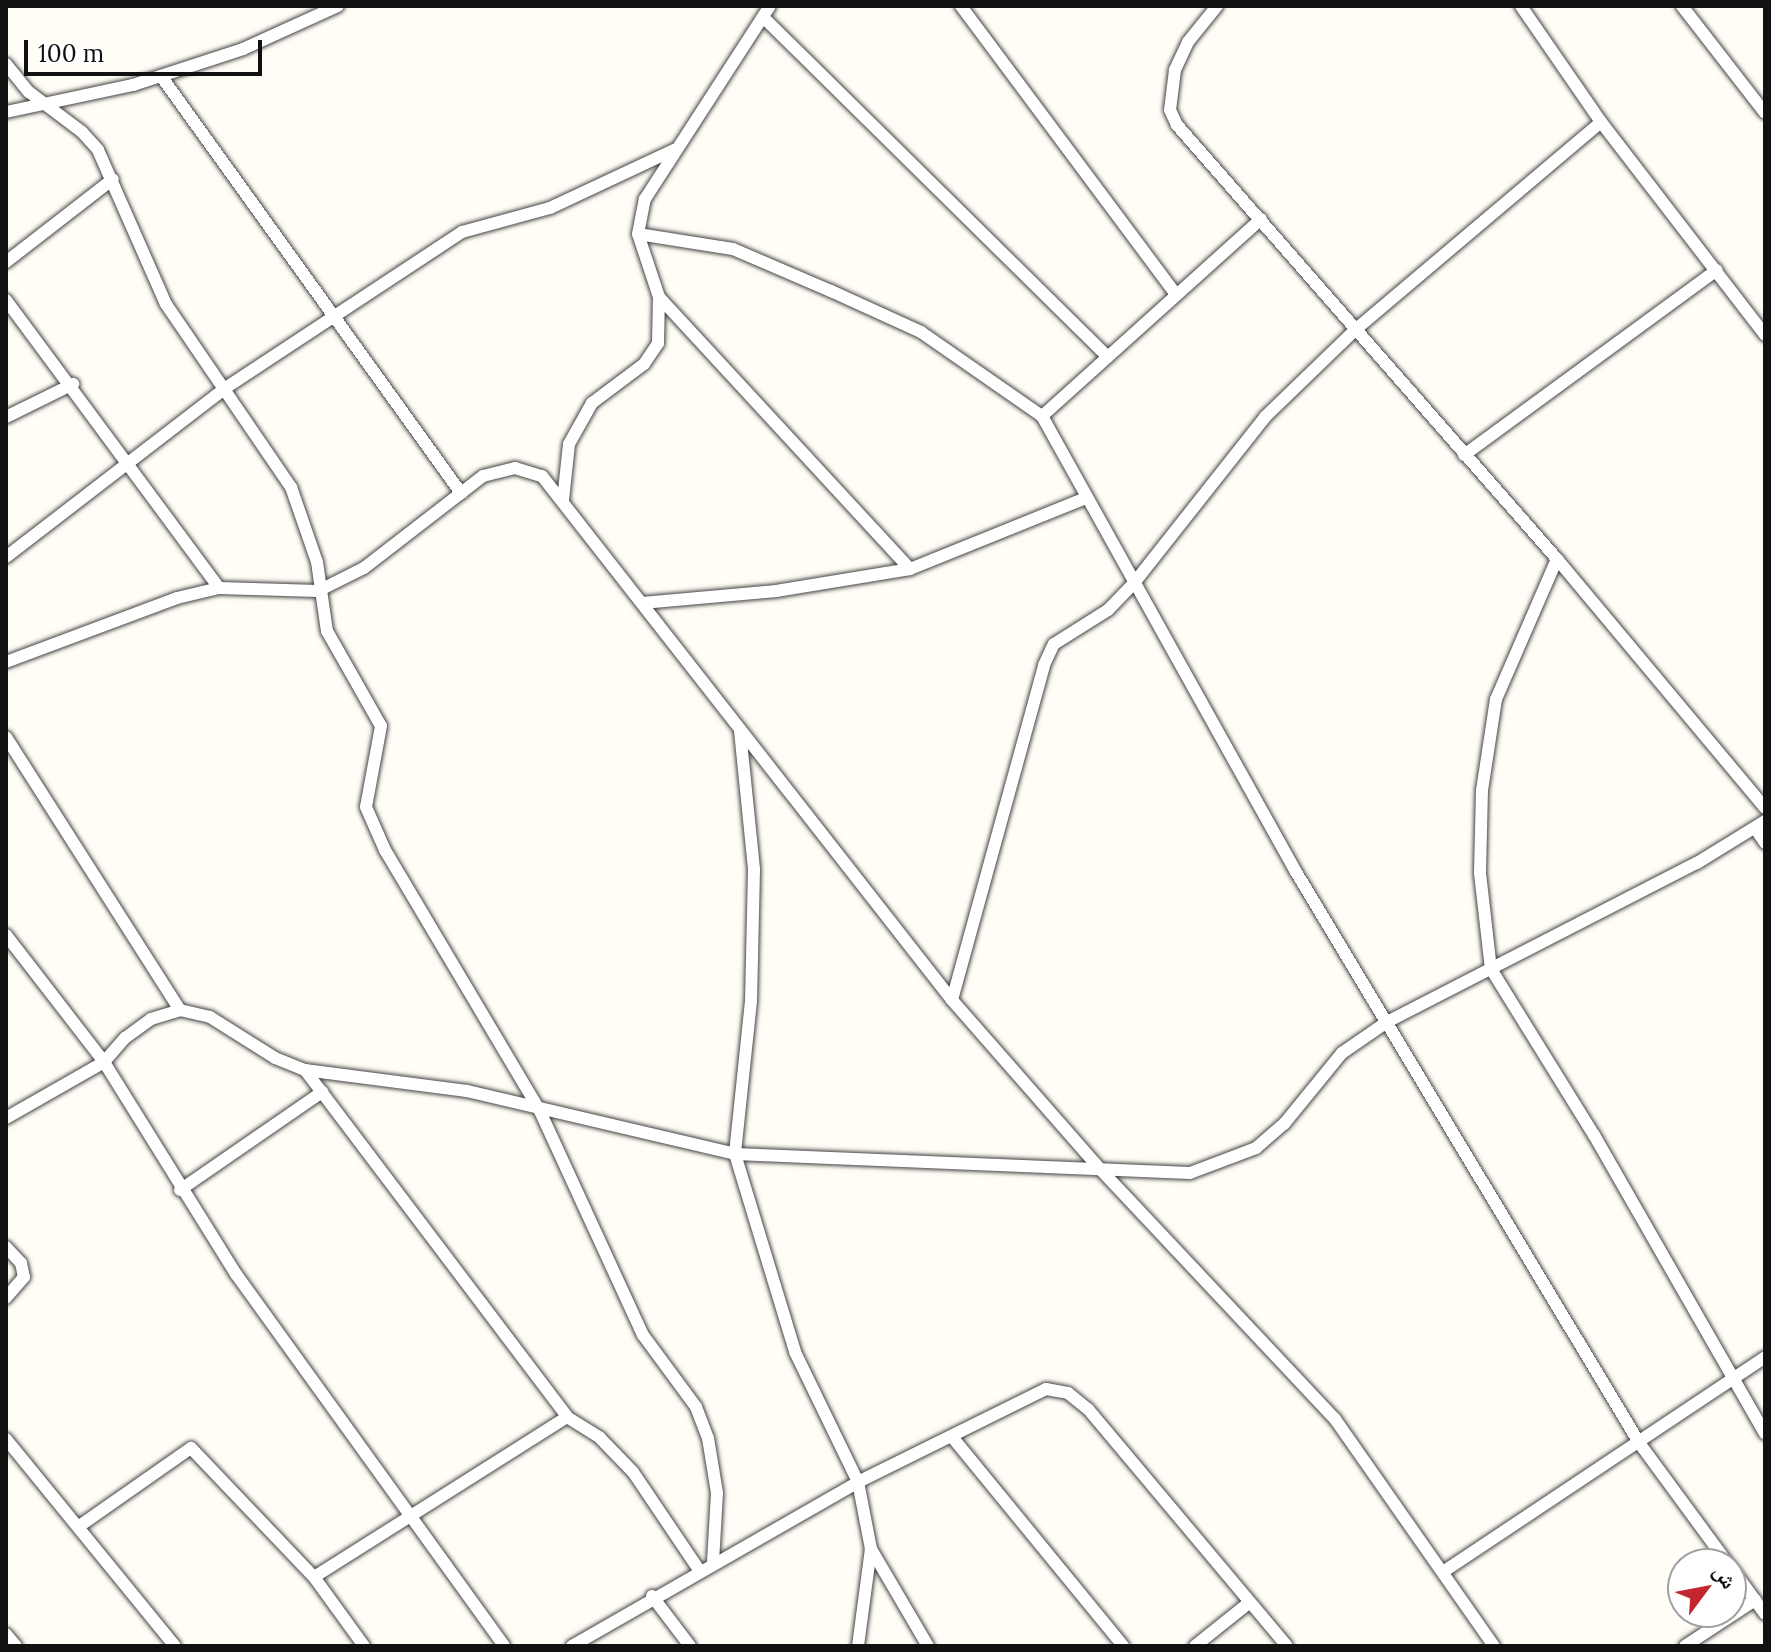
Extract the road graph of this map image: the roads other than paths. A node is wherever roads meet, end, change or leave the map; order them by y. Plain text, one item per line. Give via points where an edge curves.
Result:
1 (338, 6) edge
2 (961, 6) edge
3 (1217, 6) edge
4 (1521, 6) edge
5 (1682, 6) edge
6 (766, 12) edge
7 (6, 64) edge
8 (161, 76) junction
9 (44, 106) junction
10 (6, 112) edge
11 (1765, 113) edge
12 (1601, 122) junction
13 (674, 150) junction
14 (113, 179) junction
15 (1261, 219) junction
16 (638, 234) junction
17 (6, 262) edge
18 (1717, 270) junction
19 (1176, 294) junction
20 (659, 297) junction
21 (6, 300) edge
22 (334, 317) junction
23 (1355, 330) junction
24 (1765, 335) edge
25 (1108, 357) junction
26 (73, 384) junction
27 (224, 389) junction
28 (1042, 416) junction
29 (6, 417) edge
30 (1464, 455) junction
31 (129, 460) junction
32 (461, 493) junction
33 (1086, 498) junction
34 (563, 500) junction
35 (6, 557) edge
36 (1557, 559) junction
37 (910, 569) junction
38 (1134, 583) junction
39 (219, 588) junction
40 (318, 591) junction
41 (642, 603) junction
42 (6, 662) edge
43 (740, 728) junction
44 (6, 737) edge
45 (1765, 808) edge
46 (1760, 824) edge
47 (1765, 843) edge
48 (6, 935) edge
49 (1491, 969) junction
50 (952, 1000) junction
51 (180, 1010) junction
52 (1387, 1022) junction
53 (104, 1062) junction
54 (305, 1070) junction
55 (322, 1092) junction
56 (539, 1109) junction
57 (6, 1118) edge
58 (735, 1154) junction
59 (1101, 1170) junction
60 (180, 1190) junction
61 (6, 1247) edge
62 (6, 1298) edge
63 (1765, 1357) edge
64 (1733, 1379) junction
65 (567, 1417) junction
66 (1765, 1434) edge
67 (953, 1438) junction
68 (6, 1439) edge
69 (1640, 1444) junction
70 (858, 1482) junction
71 (412, 1519) junction
72 (78, 1527) junction
73 (1717, 1548) edge
74 (871, 1549) junction
75 (713, 1562) junction
76 (699, 1570) junction
77 (1443, 1572) junction
78 (314, 1577) junction
79 (1747, 1589) edge
80 (652, 1596) junction
81 (1755, 1600) junction
82 (1250, 1602) junction
83 (1765, 1614) edge
84 (6, 1634) edge
85 (575, 1645) edge
86 (16, 1646) edge
87 (175, 1646) edge
88 (364, 1646) edge
89 (504, 1646) edge
90 (690, 1646) edge
91 (858, 1646) edge
92 (928, 1646) edge
93 (1123, 1646) edge
94 (1195, 1646) edge
95 (1287, 1646) edge
96 (1494, 1646) edge
97 (1685, 1646) edge

1 - 8 street via 270,39
2 - 19 street
3 - 15 street via 1188,42 1175,70 1170,110
4 - 12 street
5 - 11 street
6 - 13 street
6 - 25 street
7 - 9 street
8 - 9 street
8 - 22 street
9 - 10 street
9 - 14 street via 82,132
12 - 18 street
12 - 23 street
13 - 16 street via 645,199
13 - 22 street via 550,208 462,232
14 - 17 street
14 - 27 street via 152,278
15 - 19 street
15 - 23 street
16 - 20 street
16 - 28 street via 733,249 831,291 921,332
18 - 24 street
18 - 30 street
19 - 25 street
20 - 34 street via 658,343 644,364 592,403 569,444
20 - 37 street
21 - 26 street
22 - 27 street
22 - 32 street
23 - 30 street
23 - 38 street via 1265,417
25 - 28 street
26 - 29 street
26 - 31 street
27 - 31 street
27 - 40 street via 291,487 317,562
28 - 33 street
30 - 36 street
31 - 35 street
31 - 39 street
32 - 34 street via 483,476 515,468 542,476
32 - 40 street via 364,568
33 - 37 street
33 - 38 street
34 - 41 street
36 - 45 street
36 - 49 street via 1496,699 1482,790 1480,873
37 - 41 street via 776,591
38 - 50 street via 1108,610 1054,644 1044,665
38 - 52 street via 1226,754
39 - 40 street
39 - 42 street
40 - 56 street via 327,631 381,726 366,807 385,850
41 - 43 street
43 - 50 street
43 - 58 street via 754,870 751,1001
44 - 51 street
46 - 47 street
46 - 49 street via 1697,863
48 - 53 street
49 - 52 street
49 - 64 street via 1594,1135
50 - 59 street
51 - 53 street via 151,1019
51 - 54 street via 210,1017 275,1058
52 - 59 street via 1342,1053 1284,1124 1236,1158 1190,1173
52 - 69 street
53 - 57 street
53 - 60 street
54 - 55 street
54 - 56 street via 467,1091
55 - 60 street
55 - 65 street
56 - 58 street
56 - 75 street via 643,1335 696,1407 717,1493
58 - 59 street
58 - 70 street via 795,1352
59 - 77 street via 1335,1419
60 - 71 street
61 - 62 street via 21,1263 24,1277
63 - 64 street
64 - 66 street
64 - 69 street
65 - 71 street
65 - 76 street via 600,1438 633,1472
67 - 70 street
67 - 82 street via 1046,1389 1068,1393 1088,1409
67 - 93 street
68 - 72 street
69 - 73 street
69 - 77 street
70 - 74 street
70 - 75 street
71 - 78 street
71 - 89 street
72 - 78 street via 191,1448
72 - 87 street
74 - 91 street
74 - 92 street
75 - 76 street
76 - 80 street
77 - 96 street
78 - 88 street
79 - 81 street
80 - 85 street
80 - 90 street
81 - 83 street
81 - 97 street
82 - 94 street
82 - 95 street
84 - 86 street

